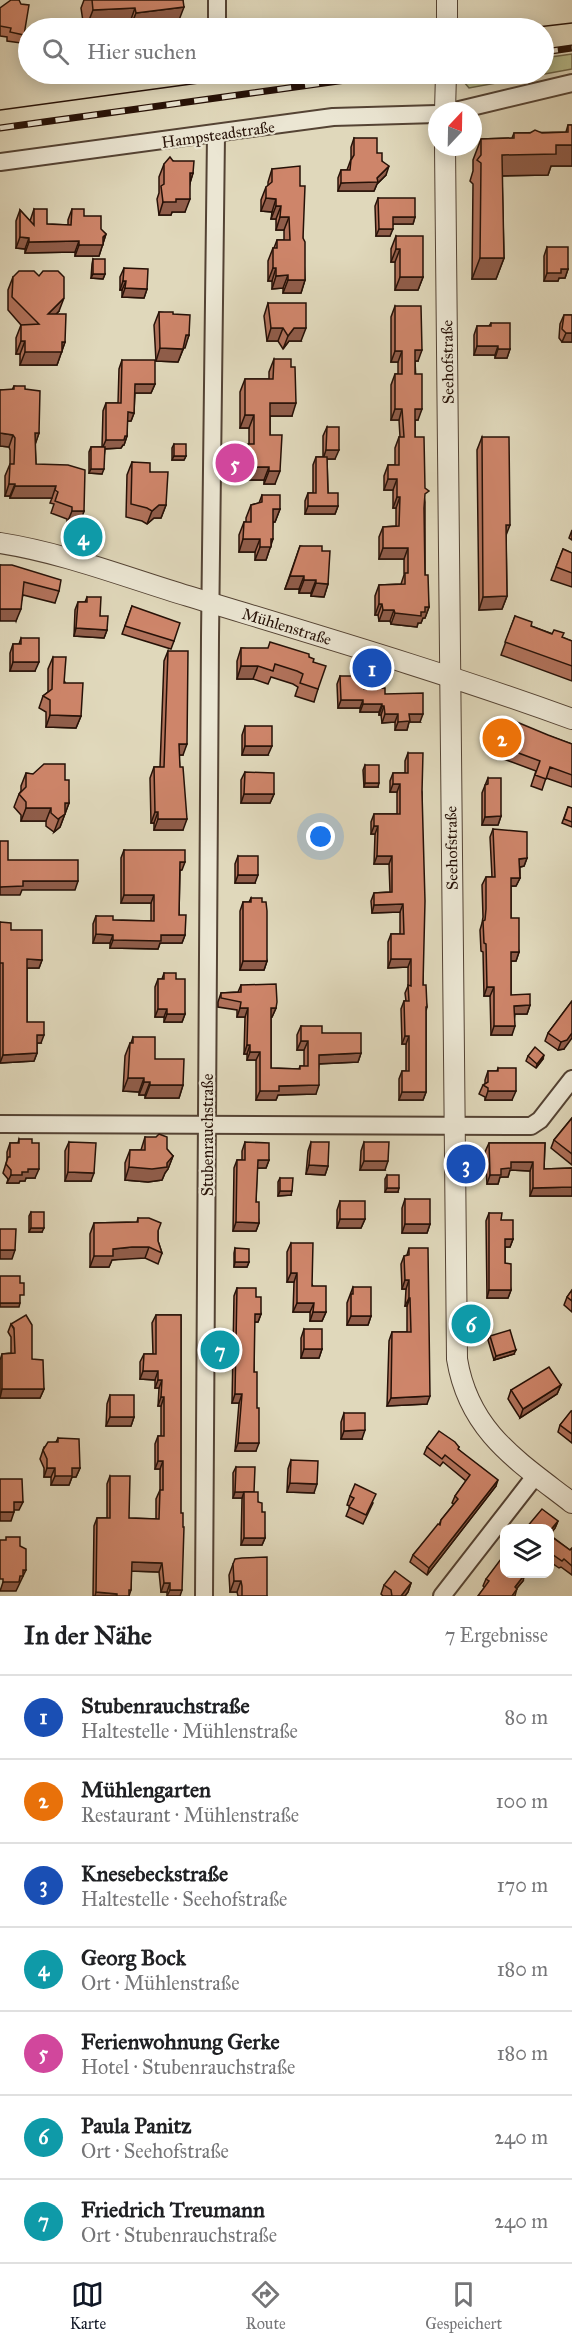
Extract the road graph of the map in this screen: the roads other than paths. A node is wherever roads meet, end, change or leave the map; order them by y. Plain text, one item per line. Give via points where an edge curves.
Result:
1 (217, 0) edge
2 (447, 0) edge
3 (217, 18) edge
4 (447, 18) edge
5 (572, 83) edge
6 (446, 84) edge
7 (445, 102) edge
8 (482, 104) edge
9 (428, 114) edge
10 (216, 135) junction
11 (445, 156) edge
12 (0, 162) edge
13 (0, 543) edge
14 (210, 603) junction
15 (450, 676) junction
16 (572, 719) edge
17 (572, 1079) edge
18 (0, 1124) edge
19 (207, 1125) junction
20 (454, 1126) junction
21 (536, 1475) junction
22 (572, 1503) edge
23 (204, 1596) edge
24 (442, 1596) edge

1 - 3 street
2 - 4 street
5 - 8 street
6 - 7 street
9 - 10 street, Hampsteadstraße via 333,117
10 - 12 street, Hampsteadstraße
10 - 14 street, Stubenrauchstraße
11 - 15 street, Seehofstraße
13 - 14 street, Mühlenstraße via 54,554
14 - 15 street, Mühlenstraße
14 - 19 street, Stubenrauchstraße
15 - 16 street, Mühlenstraße
15 - 20 street, Seehofstraße
17 - 20 street via 534,1125
18 - 19 street
19 - 20 street
19 - 23 street, Stubenrauchstraße
20 - 21 street, Seehofstraße via 459,1372 467,1398 484,1428
21 - 22 street, Seehofstraße
21 - 24 street

